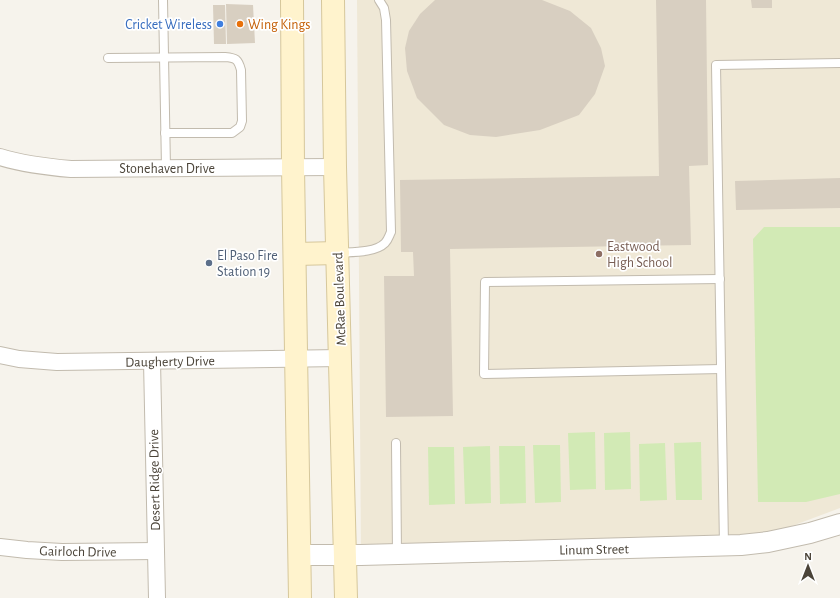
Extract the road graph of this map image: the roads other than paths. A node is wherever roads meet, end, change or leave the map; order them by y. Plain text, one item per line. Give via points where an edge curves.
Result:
1 (163, 0) edge
2 (292, 0) edge
3 (333, 0) edge
4 (379, 0) edge
5 (164, 57) junction
6 (108, 58) dead end
7 (840, 63) edge
8 (166, 134) junction
9 (0, 157) edge
10 (293, 167) junction
11 (335, 167) junction
12 (166, 168) junction
13 (338, 253) junction
14 (295, 254) junction
15 (720, 279) junction
16 (0, 355) edge
17 (297, 358) junction
18 (341, 358) junction
19 (152, 361) junction
20 (721, 369) junction
21 (396, 443) dead end
22 (840, 524) edge
23 (724, 546) junction
24 (0, 547) edge
25 (156, 552) junction
26 (397, 554) junction
27 (345, 555) junction
28 (300, 556) junction
29 (157, 598) edge
30 (300, 598) edge
31 (346, 598) edge

1 - 5 lane
2 - 10 main road
3 - 11 main road, McRae Boulevard
4 - 13 lane via 384,8 386,20 391,232 387,242 374,250
5 - 6 lane
5 - 8 lane
5 - 8 lane via 234,58 239,62 241,70 240,127 232,133
7 - 15 lane via 716,65
8 - 12 lane
9 - 12 street, Stonehaven Drive via 55,168
10 - 11 street, Stonehaven Drive
10 - 12 street, Stonehaven Drive
10 - 14 main road
11 - 13 main road, McRae Boulevard
13 - 14 main road
13 - 18 main road, McRae Boulevard
14 - 17 main road
15 - 20 lane
15 - 20 lane via 485,282 484,374
16 - 19 street, Daugherty Drive via 57,362
17 - 18 street, Daugherty Drive
17 - 19 street, Daugherty Drive
17 - 28 main road
18 - 27 main road, McRae Boulevard
19 - 25 street, Desert Ridge Drive
20 - 23 lane
21 - 26 lane
22 - 23 street, Linum Street via 768,542
23 - 26 street, Linum Street
24 - 25 street, Gairloch Drive via 62,552
25 - 29 street, Desert Ridge Drive
26 - 27 street, Linum Street
27 - 28 street, Linum Street
27 - 31 main road, McRae Boulevard
28 - 30 main road

